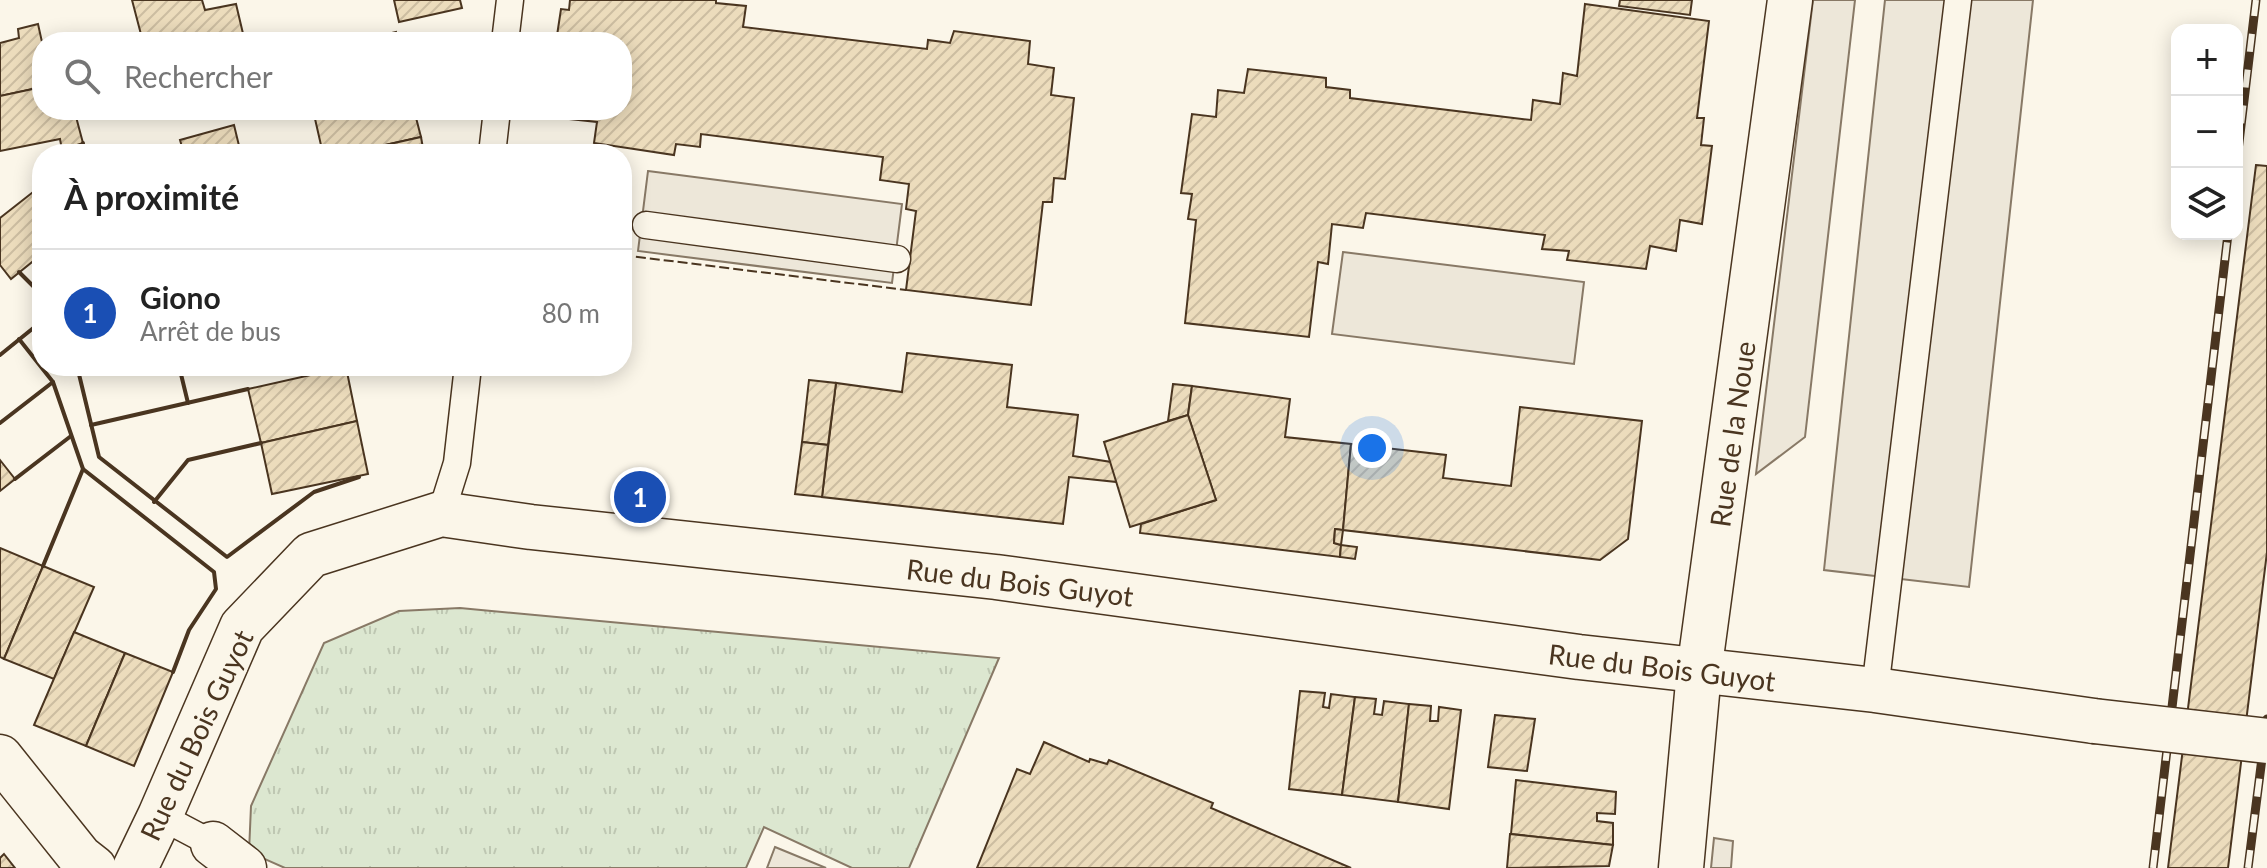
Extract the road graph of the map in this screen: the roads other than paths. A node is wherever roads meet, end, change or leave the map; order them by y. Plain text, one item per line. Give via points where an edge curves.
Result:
1 (510, 0) edge
2 (1790, 0) edge
3 (1958, 0) edge
4 (506, 32) edge
5 (496, 120) edge
6 (493, 144) edge
7 (646, 225) dead end
8 (897, 259) dead end
9 (467, 376) edge
10 (441, 514) junction
11 (1699, 672) junction
12 (1875, 690) junction
13 (2267, 741) edge
14 (0, 757) edge
15 (160, 816) junction
16 (226, 860) edge
17 (94, 868) edge
18 (135, 868) edge
19 (1681, 868) edge

1 - 4 lane
2 - 11 street, Rue de la Noue
3 - 12 lane
5 - 6 lane
7 - 8 lane
9 - 10 lane via 457,463
10 - 11 street, Rue du Bois Guyot via 996,577
10 - 15 street, Rue du Bois Guyot via 311,555 242,627
11 - 12 street, Rue du Bois Guyot
11 - 19 street, Rue de la Noue
12 - 13 street, Rue du Bois Guyot, bridge
14 - 17 street
15 - 16 lane
15 - 18 street, Rue du Bois Guyot

